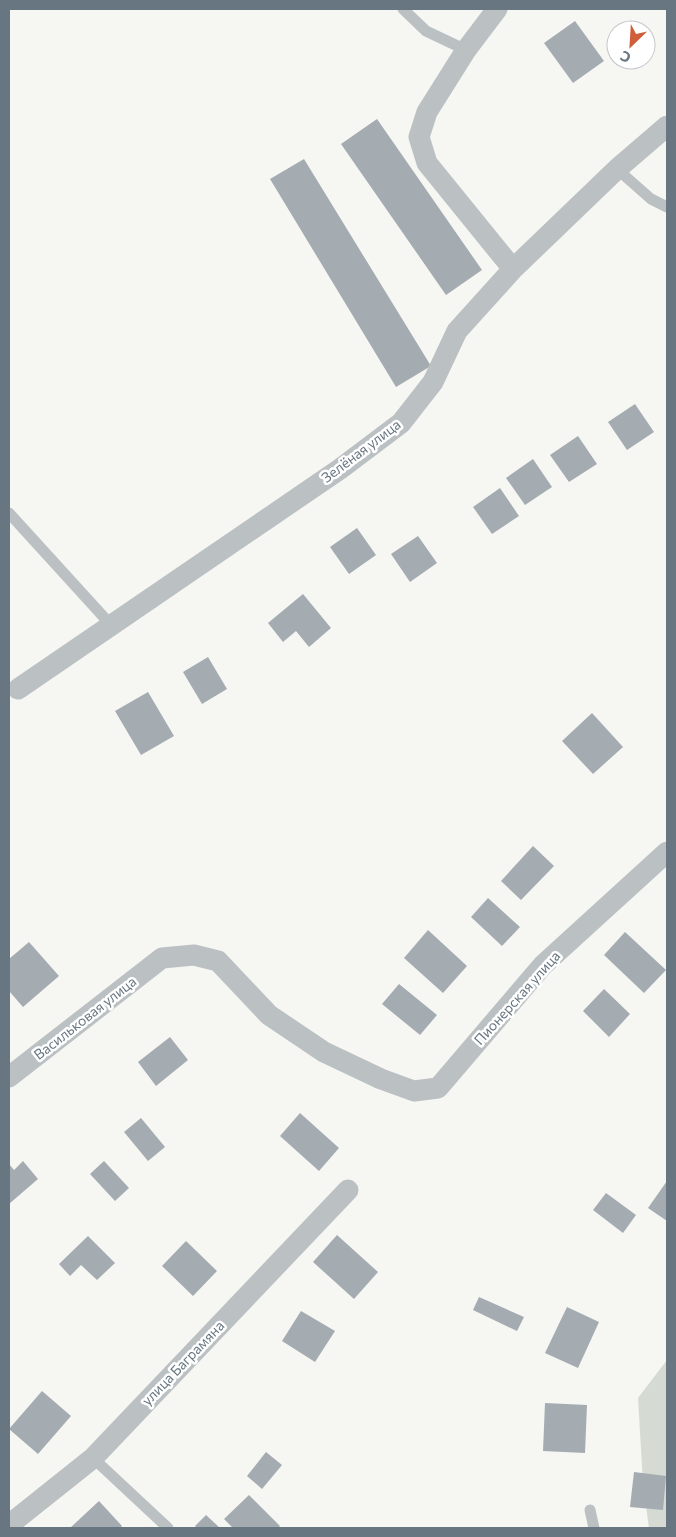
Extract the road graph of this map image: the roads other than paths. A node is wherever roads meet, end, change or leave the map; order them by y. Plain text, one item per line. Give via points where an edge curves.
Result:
1 (403, 9) edge
2 (497, 9) edge
3 (466, 50) junction
4 (667, 126) edge
5 (617, 170) junction
6 (667, 207) edge
7 (513, 269) junction
8 (9, 513) edge
9 (111, 625) junction
10 (18, 689) dead end
11 (667, 852) edge
12 (162, 958) joint
13 (9, 1077) edge
14 (348, 1190) dead end
15 (93, 1458) junction
16 (590, 1510) dead end
17 (9, 1525) edge
18 (168, 1528) edge
19 (594, 1528) edge

1 - 3 lane via 426,31
2 - 3 street
3 - 7 street via 427,112 419,137 427,163
4 - 5 street, Зелёная улица
5 - 6 lane
5 - 7 street, Зелёная улица
7 - 9 street, Зелёная улица via 457,331 433,382 401,423 340,469
8 - 9 lane
9 - 10 street, Зелёная улица
11 - 12 street, Пионерская улица via 543,965 438,1088 414,1091 324,1052 269,1015 218,961 194,955
12 - 13 street, Васильковая улица
14 - 15 street, улица Баграмяна
15 - 17 street, улица Баграмяна
15 - 18 lane
16 - 19 lane

